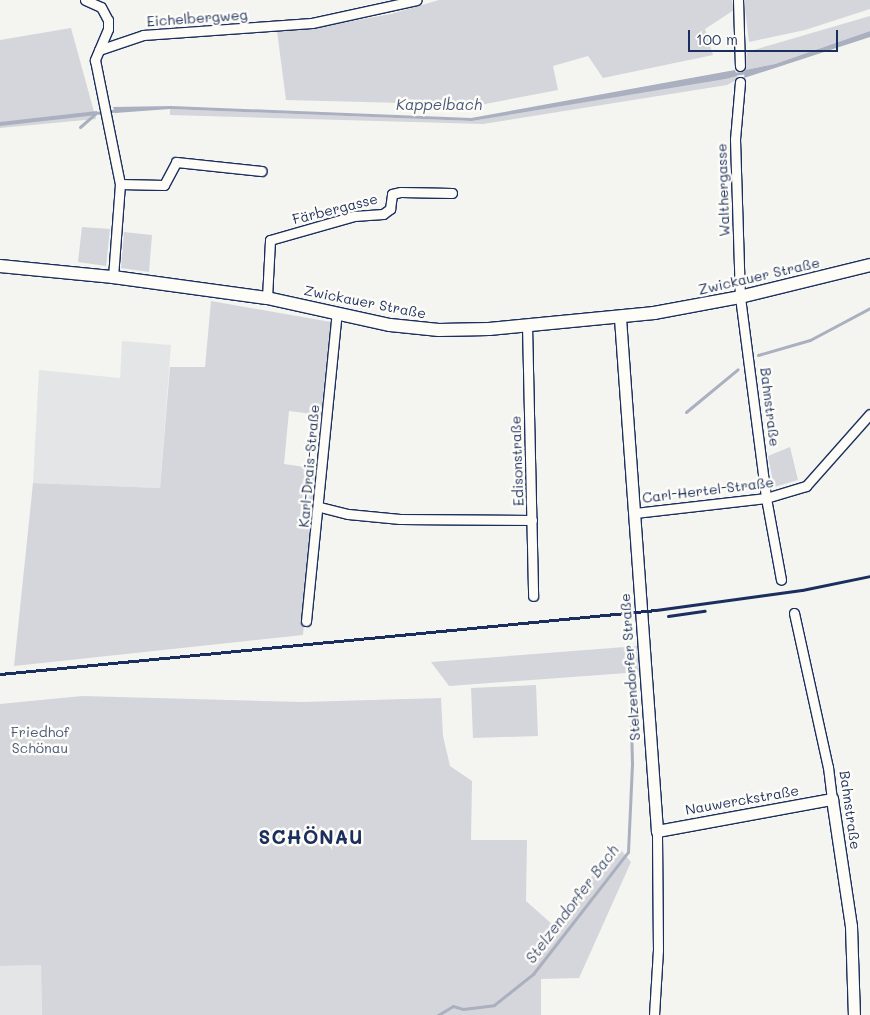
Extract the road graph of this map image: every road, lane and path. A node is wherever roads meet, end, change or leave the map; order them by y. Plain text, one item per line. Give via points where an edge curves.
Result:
1 (85, 0) edge
2 (417, 0) edge
3 (738, 0) edge
4 (99, 50) junction
5 (740, 66) dead end
6 (740, 82) dead end
7 (262, 171) dead end
8 (120, 184) junction
9 (452, 193) dead end
10 (870, 265) edge
11 (0, 266) edge
12 (113, 277) junction
13 (740, 297) junction
14 (267, 298) junction
15 (337, 313) junction
16 (620, 318) junction
17 (527, 325) junction
18 (870, 414) edge
19 (766, 498) junction
20 (320, 507) junction
21 (635, 513) junction
22 (532, 520) junction
23 (781, 580) dead end
24 (533, 596) dead end
25 (794, 613) dead end
26 (306, 621) dead end
27 (832, 799) junction
28 (657, 831) junction
29 (654, 1015) edge
30 (854, 1015) edge

1 - 4 street via 102,7 108,20 108,29
2 - 4 street, Eichelbergweg via 312,23 144,35
3 - 5 street
4 - 8 street via 95,60
6 - 13 street, Walthergasse via 735,139
7 - 8 street via 176,162 164,185
8 - 12 street
9 - 14 street, Färbergasse via 392,194 390,209 383,214 354,216 270,240
10 - 13 main road, Zwickauer Straße
11 - 12 main road, Zwickauer Straße
12 - 14 main road, Zwickauer Straße
13 - 16 main road, Zwickauer Straße
13 - 19 street, Bahnstraße
14 - 15 main road, Zwickauer Straße
15 - 17 main road, Zwickauer Straße via 414,329 489,329
15 - 20 street, Karl-Drais-Straße
16 - 17 main road, Zwickauer Straße
16 - 21 street, Stelzendorfer Straße
17 - 22 street, Edisonstraße
18 - 19 street, Carl-Hertel-Straße via 813,482
19 - 21 street, Carl-Hertel-Straße
19 - 23 street, Bahnstraße
20 - 22 street via 348,514 400,519
20 - 26 street, Karl-Drais-Straße
21 - 28 street, Stelzendorfer Straße
22 - 24 street, Edisonstraße
25 - 27 street, Bahnstraße
27 - 28 street, Nauwerckstraße
27 - 30 street, Bahnstraße via 851,926
28 - 29 street, Stelzendorfer Straße

